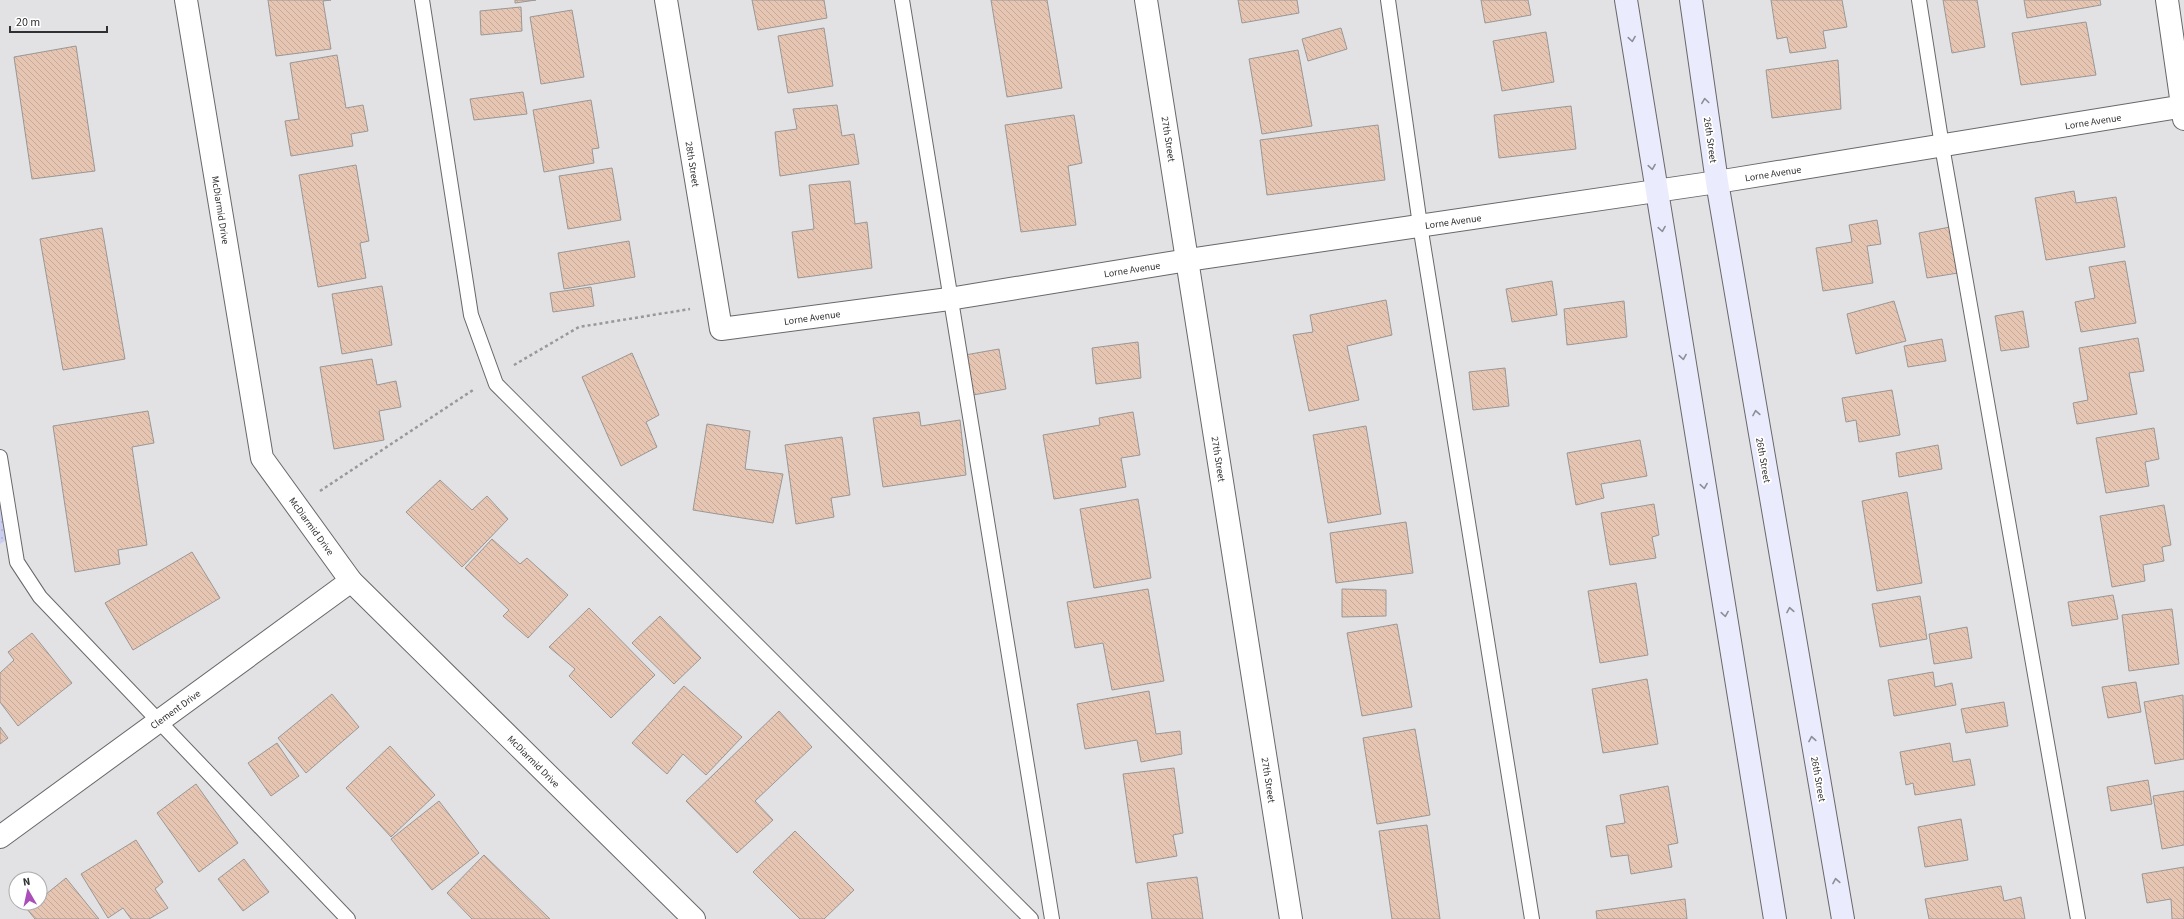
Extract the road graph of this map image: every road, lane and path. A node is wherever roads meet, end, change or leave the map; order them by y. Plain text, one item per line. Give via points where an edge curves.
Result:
1 (186, 0) edge
2 (422, 0) edge
3 (666, 0) edge
4 (902, 0) edge
5 (1146, 0) edge
6 (1388, 0) edge
7 (1626, 0) edge
8 (1690, 0) edge
9 (1919, 0) edge
10 (2167, 0) edge
11 (2183, 111) edge
12 (1942, 146) junction
13 (1717, 182) junction
14 (1656, 191) junction
15 (1420, 225) junction
16 (1188, 260) junction
17 (949, 299) junction
18 (720, 329) joint
19 (0, 457) edge
20 (351, 581) junction
21 (159, 720) junction
22 (0, 837) edge
23 (348, 919) edge
24 (694, 919) edge
25 (1030, 919) edge
26 (1052, 919) edge
27 (1291, 919) edge
28 (1532, 919) edge
29 (1775, 919) edge
30 (1843, 919) edge
31 (2078, 919) edge

1 - 20 street, McDiarmid Drive via 262,458
2 - 25 lane via 471,315 496,384
3 - 18 street, 28th Street
4 - 17 lane
5 - 16 street, 27th Street
6 - 15 lane
7 -> 14 street
13 -> 8 street, 26th Street
9 - 12 lane
10 - 11 street
11 - 12 street, Lorne Avenue
12 - 13 street, Lorne Avenue
12 - 31 lane
13 - 14 street, Lorne Avenue
30 -> 13 street, 26th Street
14 - 15 street, Lorne Avenue
14 -> 29 street
15 - 16 street, Lorne Avenue
15 - 28 lane
16 - 17 street, Lorne Avenue
16 - 27 street, 27th Street
17 - 18 street, Lorne Avenue
17 - 26 lane
19 - 21 lane via 17,562 40,598
20 - 21 street, Clement Drive
20 - 24 street, McDiarmid Drive
21 - 22 street, Clement Drive
21 - 23 lane

